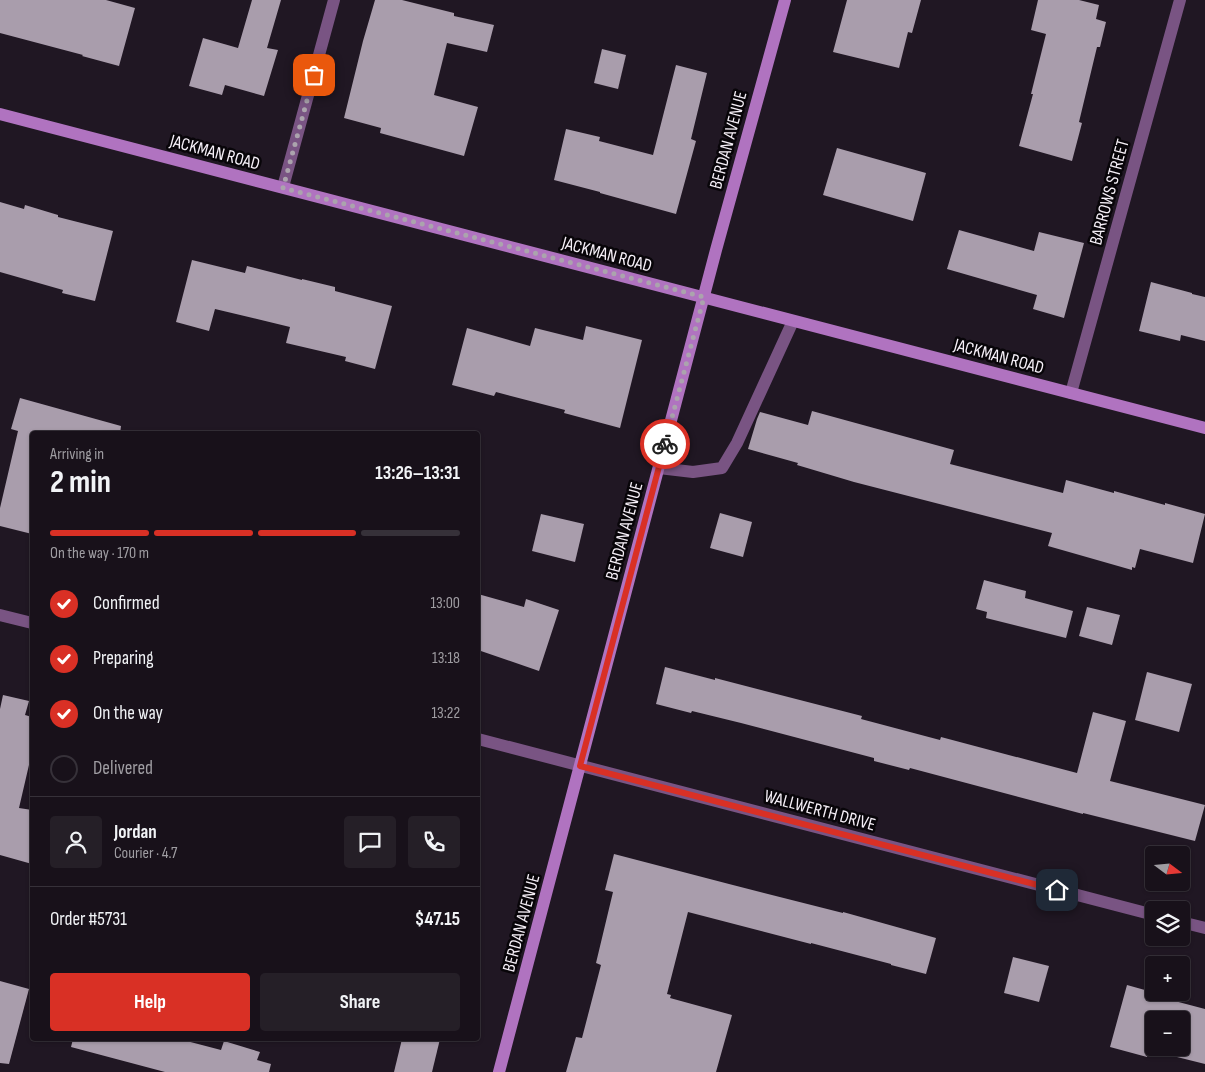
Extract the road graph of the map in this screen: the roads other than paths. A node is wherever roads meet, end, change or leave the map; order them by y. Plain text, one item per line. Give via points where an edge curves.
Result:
1 (334, 0) edge
2 (785, 0) edge
3 (1180, 0) edge
4 (0, 114) edge
5 (283, 188) junction
6 (704, 297) junction
7 (793, 321) junction
8 (1071, 393) junction
9 (1205, 428) edge
10 (659, 468) junction
11 (0, 615) edge
12 (30, 622) edge
13 (480, 740) edge
14 (580, 766) junction
15 (1145, 913) edge
16 (1190, 924) edge
17 (1205, 928) edge
18 (499, 1072) edge

1 - 5 street
2 - 6 street, BERDAN AVENUE
3 - 8 street, BARROWS STREET
4 - 5 street, JACKMAN ROAD
5 - 6 street, JACKMAN ROAD
6 - 7 street, JACKMAN ROAD
6 - 10 street, BERDAN AVENUE
7 - 8 street, JACKMAN ROAD
7 - 10 street via 737,444 722,468 693,472
8 - 9 street, JACKMAN ROAD
10 - 14 street, BERDAN AVENUE
11 - 12 street
13 - 14 street, WALLWERTH DRIVE
14 - 15 street, WALLWERTH DRIVE
14 - 18 street, BERDAN AVENUE
16 - 17 street

